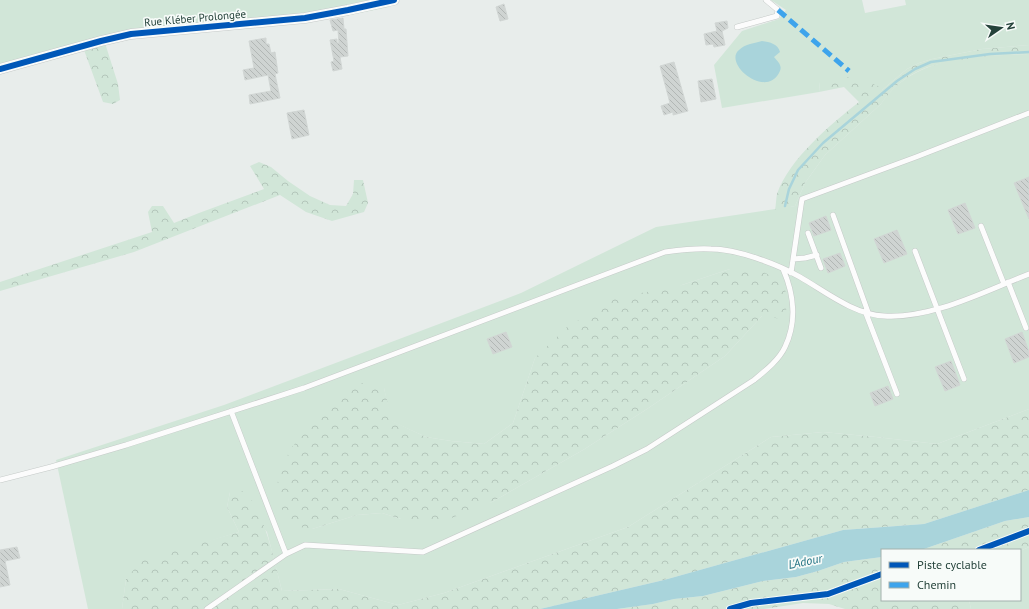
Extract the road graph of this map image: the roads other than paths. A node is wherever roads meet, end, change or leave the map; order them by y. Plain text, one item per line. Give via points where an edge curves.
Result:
1 (394, 0) edge
2 (766, 0) edge
3 (737, 27) dead end
4 (0, 69) edge
5 (1029, 113) edge
6 (833, 215) dead end
7 (981, 226) dead end
8 (808, 233) dead end
9 (915, 251) dead end
10 (817, 255) junction
11 (793, 259) junction
12 (821, 268) dead end
13 (783, 269) junction
14 (791, 273) junction
15 (1029, 274) edge
16 (1006, 283) junction
17 (938, 310) junction
18 (867, 312) junction
19 (1026, 328) dead end
20 (964, 379) dead end
21 (898, 394) dead end
22 (231, 411) junction
23 (0, 480) edge
24 (286, 554) junction
25 (207, 609) edge

1 - 4 street, Rue Kléber Prolongée via 304,18 131,34
2 - 3 lane via 778,10 777,16
5 - 11 lane via 802,199
6 - 18 lane
7 - 16 lane
8 - 10 lane
9 - 17 lane
10 - 11 lane
10 - 12 lane
11 - 14 lane
13 - 14 lane
13 - 22 lane via 753,256 712,249 665,252 304,388
13 - 24 lane via 790,283 794,307 785,348 766,371 754,380 647,449 423,552 305,545
14 - 18 lane via 835,299
15 - 16 lane
16 - 17 lane
16 - 19 lane
17 - 18 lane via 909,316 883,316
17 - 20 lane
18 - 21 lane
22 - 23 lane via 66,463
22 - 24 lane
24 - 25 lane

